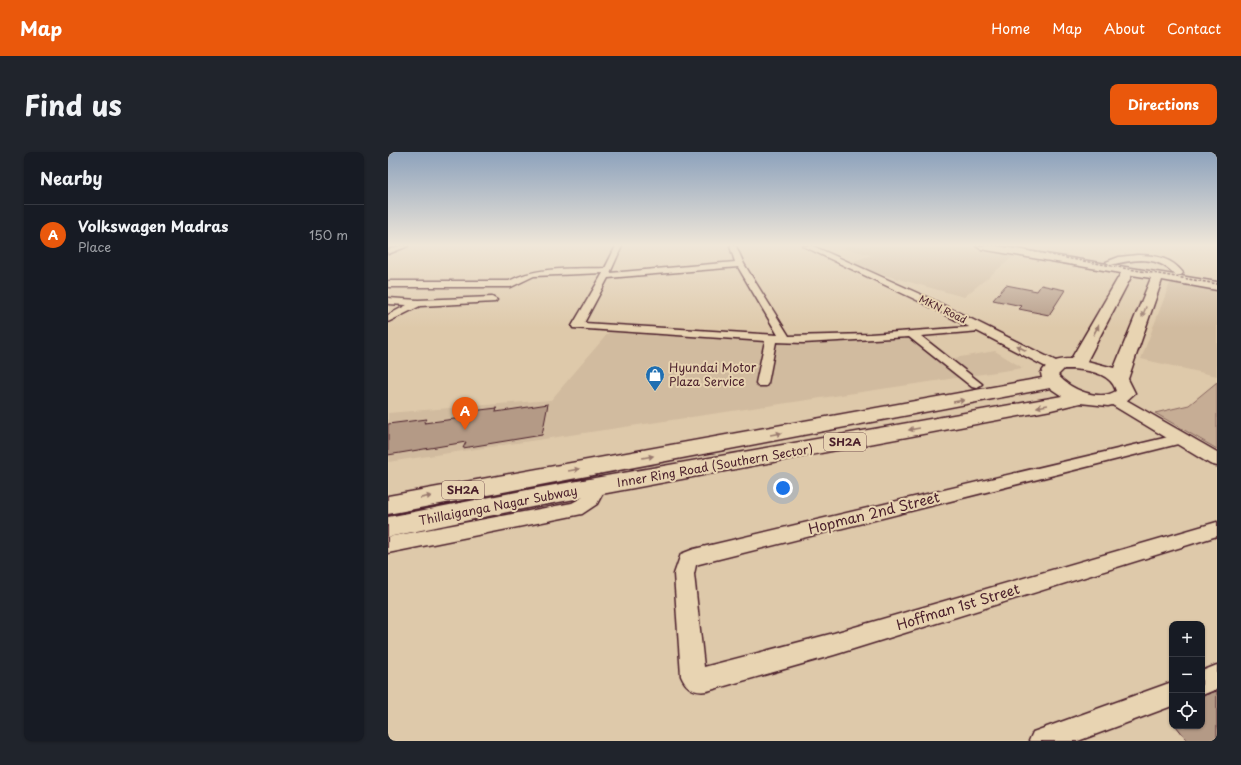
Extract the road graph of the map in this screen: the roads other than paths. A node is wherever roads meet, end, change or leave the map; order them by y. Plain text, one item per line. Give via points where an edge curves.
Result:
1 (570, 273) edge
2 (605, 273) edge
3 (746, 273) edge
4 (865, 273) edge
5 (1127, 273) edge
6 (1143, 273) edge
7 (1181, 273) edge
8 (1158, 276) junction
9 (1217, 279) edge
10 (388, 284) edge
11 (1217, 286) edge
12 (492, 300) dead end
13 (388, 301) edge
14 (418, 303) junction
15 (388, 319) edge
16 (980, 328) junction
17 (912, 334) junction
18 (771, 338) junction
19 (786, 339) junction
20 (1077, 364) junction
21 (1054, 374) junction
22 (1119, 379) junction
23 (762, 383) dead end
24 (976, 384) dead end
25 (1080, 397) junction
26 (1115, 400) junction
27 (1181, 439) junction
28 (1217, 460) edge
29 (605, 479) junction
30 (388, 504) edge
31 (388, 527) edge
32 (1217, 529) edge
33 (388, 545) edge
34 (1217, 677) edge
35 (698, 680) joint
36 (1205, 682) edge
37 (1169, 695) edge
38 (1042, 741) edge

1 - 10 street via 533,274 511,284
2 - 18 street via 577,326
3 - 19 street
4 - 16 street, MKN Road
20 -> 5 main road
6 - 8 main road
7 - 9 main road
8 - 11 main road
8 -> 22 main road
12 - 14 street
13 - 14 street
14 - 15 street
16 - 17 street
21 -> 16 street, MKN Road
17 - 19 street via 819,340
17 - 24 street
18 - 19 street
18 - 23 street
20 - 21 main road, Inner Ring Road (Southern Sector) / SH2A
20 - 22 main road, Inner Ring Road (Southern Sector) / SH2A via 1108,372
21 - 25 main road, Inner Ring Road (Southern Sector) / SH2A via 1064,390
29 -> 21 main road, Inner Ring Road (Southern Sector) / SH2A
22 - 26 main road via 1126,386 1126,393
25 - 26 main road, Inner Ring Road (Southern Sector) / SH2A
25 -> 29 main road, Inner Ring Road (Southern Sector) / SH2A
26 - 27 street
27 - 28 street
27 - 35 street, Hopman 2nd Street via 694,557 688,560 684,574 691,669 693,676
30 -> 29 main road, Thillaiganga Nagar Subway / SH2A
29 - 31 main road, Thillaiganga Nagar Subway / SH2A
29 - 33 street via 591,500 576,509
32 - 35 street, Hoffman 1st Street via 834,644 706,680
34 - 36 street
37 - 38 street

